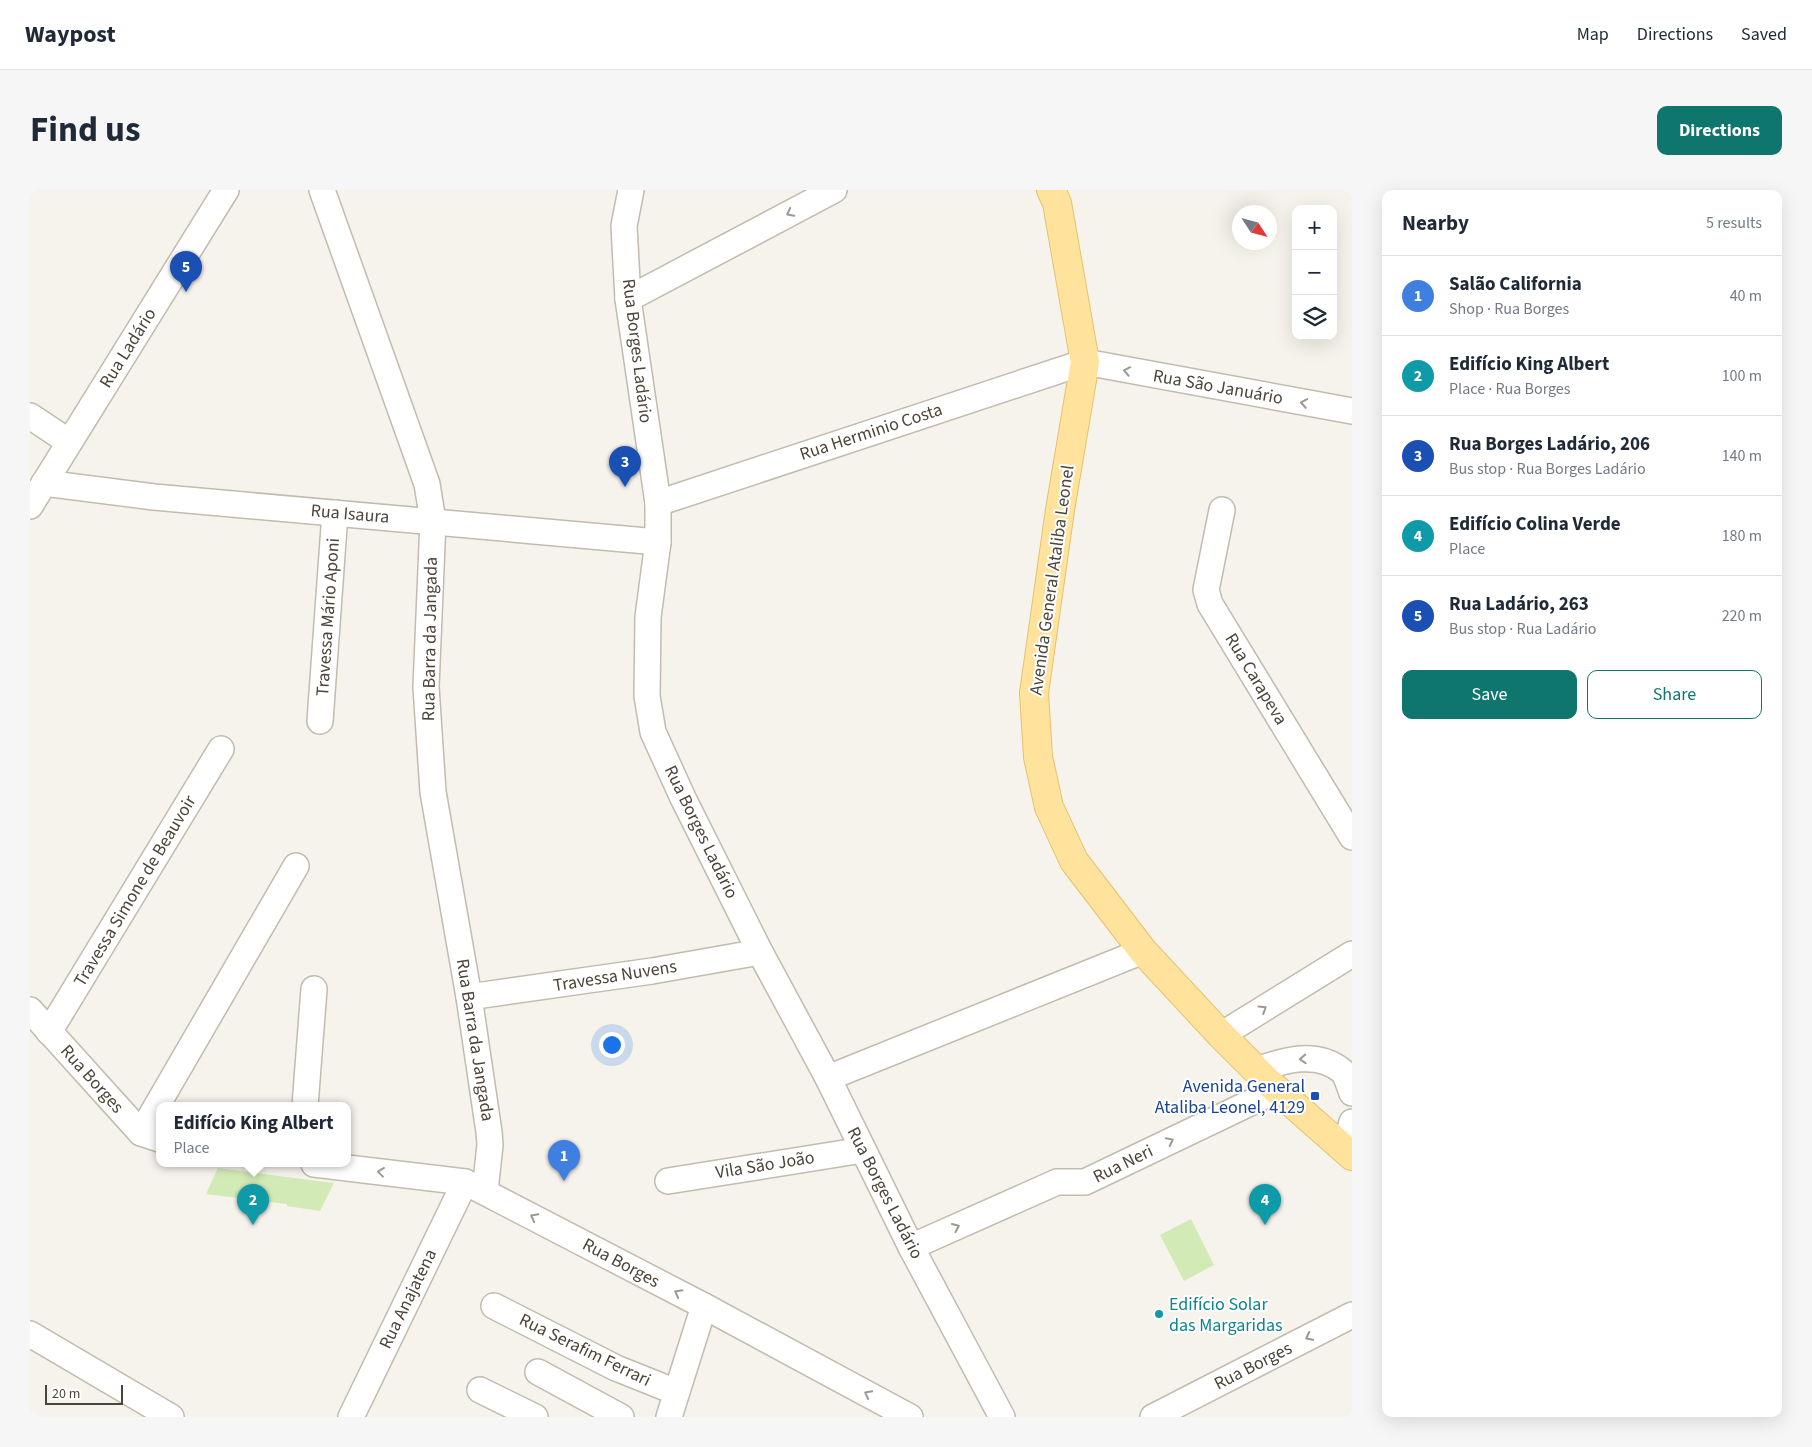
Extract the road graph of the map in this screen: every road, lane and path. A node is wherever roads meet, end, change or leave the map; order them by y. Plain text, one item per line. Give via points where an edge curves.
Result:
1 (226, 190) edge
2 (322, 190) edge
3 (631, 190) edge
4 (834, 190) edge
5 (1051, 190) edge
6 (628, 299) junction
7 (1085, 362) junction
8 (1352, 412) edge
9 (30, 416) edge
10 (68, 442) junction
11 (44, 483) junction
12 (658, 503) junction
13 (30, 506) edge
14 (1222, 510) dead end
15 (335, 513) junction
16 (433, 521) junction
17 (658, 542) junction
18 (320, 721) dead end
19 (221, 749) dead end
20 (1352, 837) edge
21 (296, 866) dead end
22 (1143, 951) junction
23 (760, 952) junction
24 (1352, 954) edge
25 (314, 989) dead end
26 (469, 997) junction
27 (30, 1010) edge
28 (49, 1032) junction
29 (1221, 1035) junction
30 (1256, 1070) junction
31 (828, 1078) junction
32 (1277, 1090) junction
33 (1352, 1093) edge
34 (168, 1102) edge
35 (305, 1102) edge
36 (1352, 1122) edge
37 (156, 1125) edge
38 (150, 1136) edge
39 (862, 1150) junction
40 (1348, 1152) edge
41 (336, 1167) edge
42 (668, 1181) dead end
43 (475, 1186) junction
44 (912, 1247) junction
45 (494, 1306) dead end
46 (704, 1306) junction
47 (1352, 1315) edge
48 (30, 1334) edge
49 (538, 1372) dead end
50 (480, 1390) dead end
51 (676, 1392) junction
52 (171, 1417) edge
53 (351, 1417) edge
54 (535, 1417) edge
55 (622, 1417) edge
56 (669, 1417) edge
57 (910, 1417) edge
58 (1002, 1417) edge
59 (1153, 1417) edge

1 - 10 street, Rua Ladário
2 - 16 street, Rua Barra da Jangada via 427,484
3 - 6 street, Rua Borges Ladário via 624,226
4 -> 6 street
5 - 7 main road, Avenida General Ataliba Leonel via 1057,203
6 - 12 street, Rua Borges Ladário
8 -> 7 street, Rua São Januário
7 - 12 street, Rua Herminio Costa
7 - 22 main road, Avenida General Ataliba Leonel via 1034,693 1038,757 1049,807 1074,861
9 - 10 street
10 - 11 street, Rua Ladário
11 - 13 street, Rua Ladário
11 - 15 street, Rua Isaura via 154,497
12 - 17 street, Rua Borges Ladário
14 - 20 street, Rua Carapeva via 1206,590 1210,604
15 - 16 street, Rua Isaura
15 - 18 street, Travessa Mário Aponi
16 - 17 street, Rua Isaura
16 - 26 street, Rua Barra da Jangada via 426,687 432,782
17 - 23 street, Rua Borges Ladário via 648,617 647,696 653,732
19 - 28 street, Travessa Simone de Beauvoir
21 - 34 street
22 - 29 main road, Avenida General Ataliba Leonel
22 - 31 street
23 - 26 street, Travessa Nuvens
23 - 31 street, Rua Borges Ladário
29 -> 24 street
25 - 35 street
26 - 43 street, Rua Barra da Jangada via 490,1145
27 - 28 street, Rua Borges
28 - 38 street, Rua Borges
29 - 30 main road, Avenida General Ataliba Leonel
30 - 32 main road, Avenida General Ataliba Leonel
33 -> 30 street via 1344,1072 1320,1059 1285,1060
31 - 39 street, Rua Borges Ladário
32 - 40 main road, Avenida General Ataliba Leonel
44 -> 32 street, Rua Neri via 1057,1182 1085,1182
36 - 40 street
37 - 38 street
39 - 42 street, Vila São João
39 - 44 street, Rua Borges Ladário
43 -> 41 street, Rua Borges
46 -> 43 street, Rua Borges
43 - 53 street, Rua Anajatena
44 - 58 street, Rua Borges Ladário
45 - 51 street, Rua Serafim Ferrari via 616,1368
46 - 51 street
57 -> 46 street, Rua Borges
47 -> 59 street, Rua Borges
48 - 52 street
49 - 55 street
50 - 54 street
51 - 56 street

